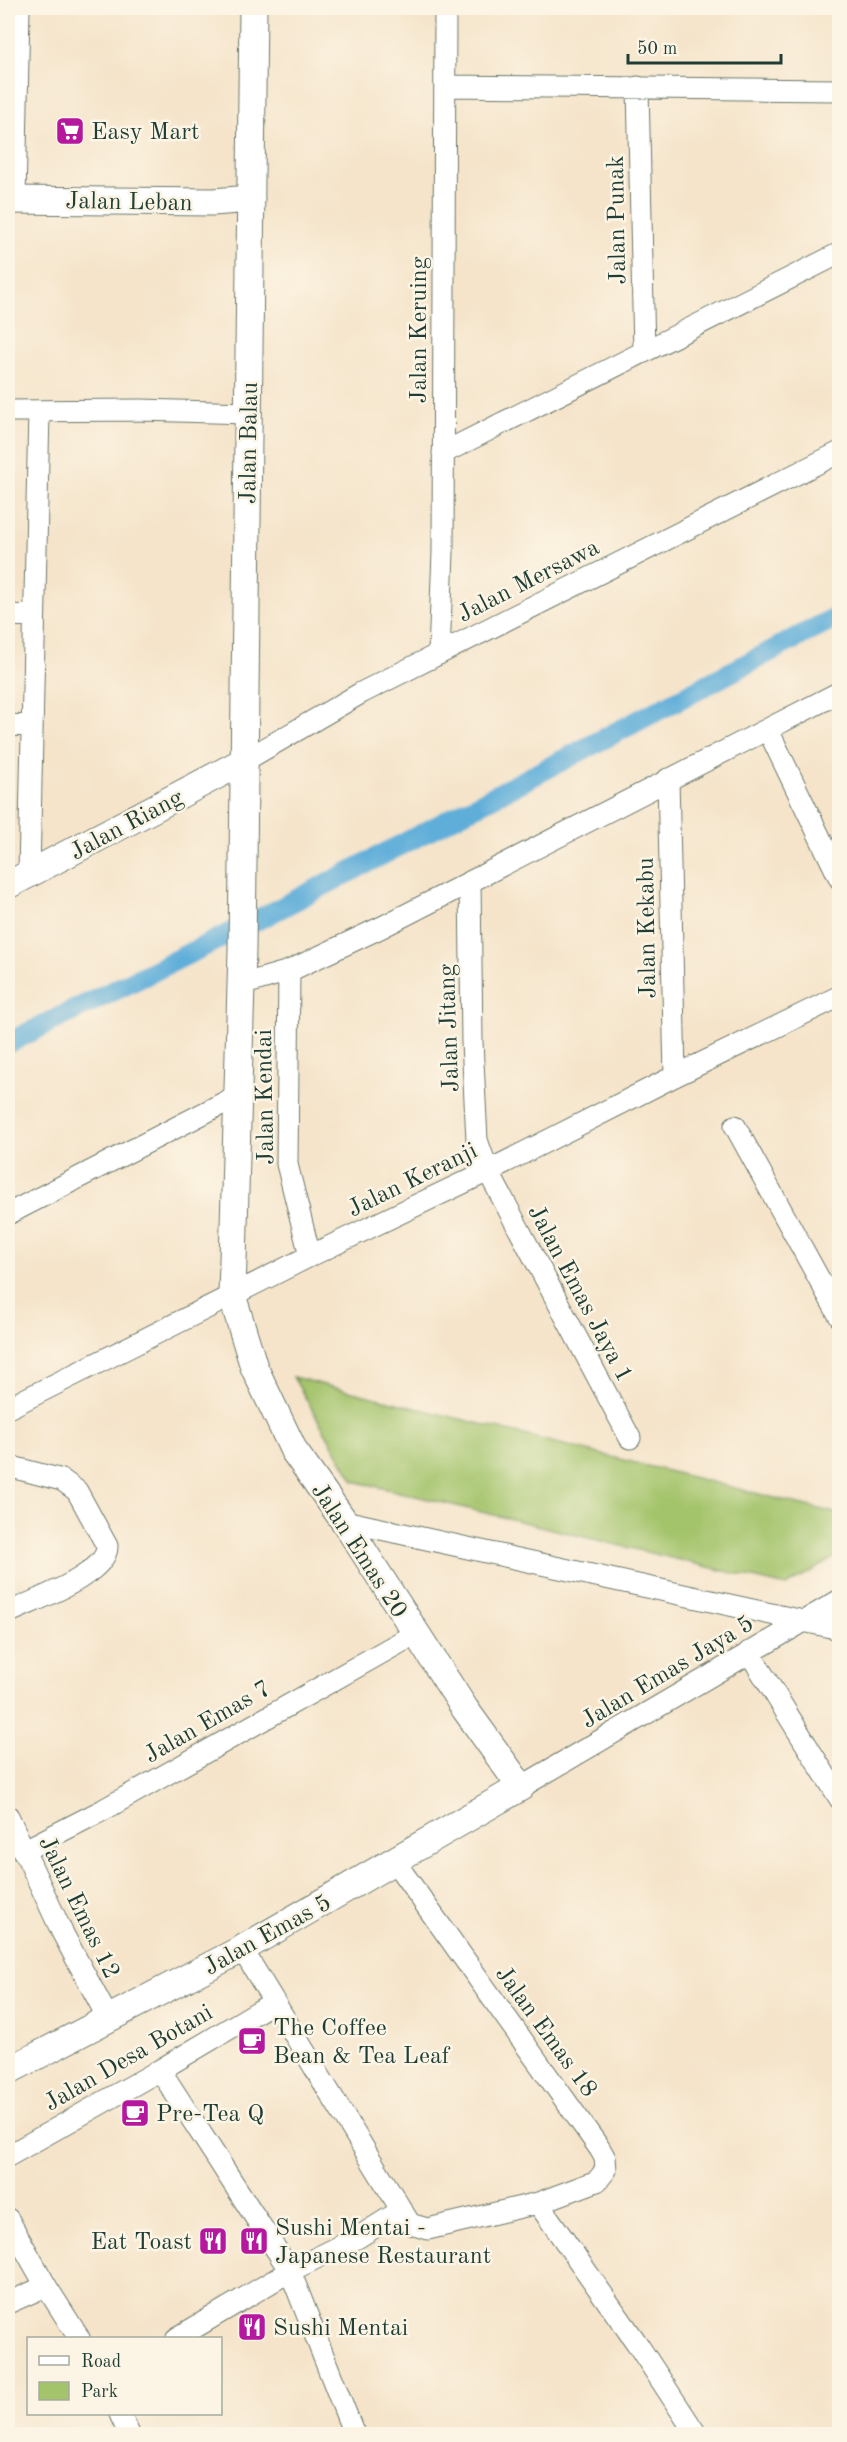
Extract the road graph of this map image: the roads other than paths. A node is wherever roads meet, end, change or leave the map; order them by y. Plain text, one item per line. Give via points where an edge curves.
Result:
1 (19, 8) edge
2 (253, 8) edge
3 (445, 8) edge
4 (445, 86) junction
5 (638, 87) junction
6 (840, 90) edge
7 (251, 199) junction
8 (11, 200) edge
9 (840, 254) edge
10 (644, 352) junction
11 (8, 411) edge
12 (39, 411) junction
13 (248, 413) junction
14 (840, 452) edge
15 (443, 453) junction
16 (8, 615) edge
17 (34, 616) junction
18 (439, 654) junction
19 (840, 692) edge
20 (8, 725) edge
21 (31, 726) junction
22 (768, 730) junction
23 (244, 761) junction
24 (668, 779) junction
25 (840, 879) edge
26 (18, 880) edge
27 (470, 882) junction
28 (289, 971) junction
29 (241, 985) junction
30 (840, 996) edge
31 (675, 1076) junction
32 (239, 1095) junction
33 (735, 1126) dead end
34 (488, 1171) junction
35 (8, 1214) edge
36 (310, 1256) junction
37 (232, 1295) junction
38 (840, 1317) edge
39 (8, 1408) edge
40 (630, 1438) dead end
41 (8, 1466) edge
42 (344, 1521) junction
43 (840, 1600) edge
44 (8, 1613) edge
45 (801, 1622) junction
46 (840, 1629) edge
47 (415, 1634) junction
48 (749, 1652) junction
49 (521, 1787) junction
50 (840, 1799) edge
51 (8, 1816) edge
52 (23, 1851) junction
53 (395, 1862) junction
54 (242, 1949) junction
55 (274, 2002) junction
56 (109, 2020) junction
57 (160, 2070) junction
58 (8, 2071) edge
59 (8, 2156) edge
60 (538, 2203) junction
61 (402, 2210) junction
62 (8, 2219) edge
63 (290, 2271) junction
64 (46, 2286) junction
65 (8, 2303) edge
66 (78, 2337) edge
67 (179, 2337) edge
68 (120, 2415) edge
69 (129, 2434) edge
70 (354, 2434) edge
71 (696, 2434) edge

1 - 8 street
2 - 7 street, Jalan Balau
3 - 4 street, Jalan Keruing
4 - 5 street
4 - 15 street, Jalan Keruing
5 - 6 street
5 - 10 street, Jalan Punak
7 - 8 street, Jalan Leban
7 - 13 street, Jalan Balau
9 - 10 street
10 - 15 street
11 - 12 street
12 - 13 street
12 - 17 street
13 - 23 street, Jalan Balau
14 - 18 street, Jalan Mersawa
15 - 18 street, Jalan Keruing
16 - 17 street
17 - 21 street
18 - 23 street, Jalan Mersawa via 361,693
19 - 22 street
20 - 21 street
21 - 26 street
22 - 24 street
22 - 25 street
23 - 26 street, Jalan Riang
23 - 29 street, Jalan Balau
24 - 27 street
24 - 31 street, Jalan Kekabu
27 - 28 street
27 - 34 street, Jalan Jitang via 477,1140
28 - 29 street
28 - 36 street, Jalan Kendai via 287,1164
29 - 32 street, Jalan Balau
30 - 31 street, Jalan Keranji
31 - 34 street, Jalan Keranji
32 - 35 street
32 - 37 street, Jalan Emas 20
33 - 38 street
34 - 36 street, Jalan Keranji
34 - 40 street, Jalan Emas Jaya 1
36 - 37 street, Jalan Keranji
37 - 39 street, Jalan Keranji
37 - 42 street, Jalan Emas 20 via 254,1367 272,1409 294,1451
41 - 44 street via 62,1480 77,1491 107,1546 104,1560 81,1578
42 - 45 street
42 - 47 street, Jalan Emas 20
43 - 45 street, Jalan Emas Jaya 5
45 - 46 street
45 - 48 street, Jalan Emas Jaya 5
47 - 49 street, Jalan Emas 20
47 - 52 street, Jalan Emas 7
48 - 49 street, Jalan Emas Jaya 5
48 - 50 street
49 - 53 street, Jalan Emas 5
51 - 52 street, Jalan Emas 12
52 - 56 street, Jalan Emas 12
53 - 54 street, Jalan Emas 5
53 - 60 street, Jalan Emas 18 via 605,2158 606,2170 597,2181
54 - 55 street, Jalan Emas 18
54 - 56 street, Jalan Emas 5
55 - 57 street, Jalan Desa Botani
55 - 61 street, Jalan Emas 18
56 - 58 street, Jalan Emas 5
57 - 59 street, Jalan Desa Botani
57 - 63 street
60 - 61 street, Jalan Emas 18 via 428,2229 410,2224
60 - 71 street
61 - 63 street via 357,2238
62 - 64 street
63 - 67 street
63 - 70 street
64 - 65 street
64 - 66 street
68 - 69 street

